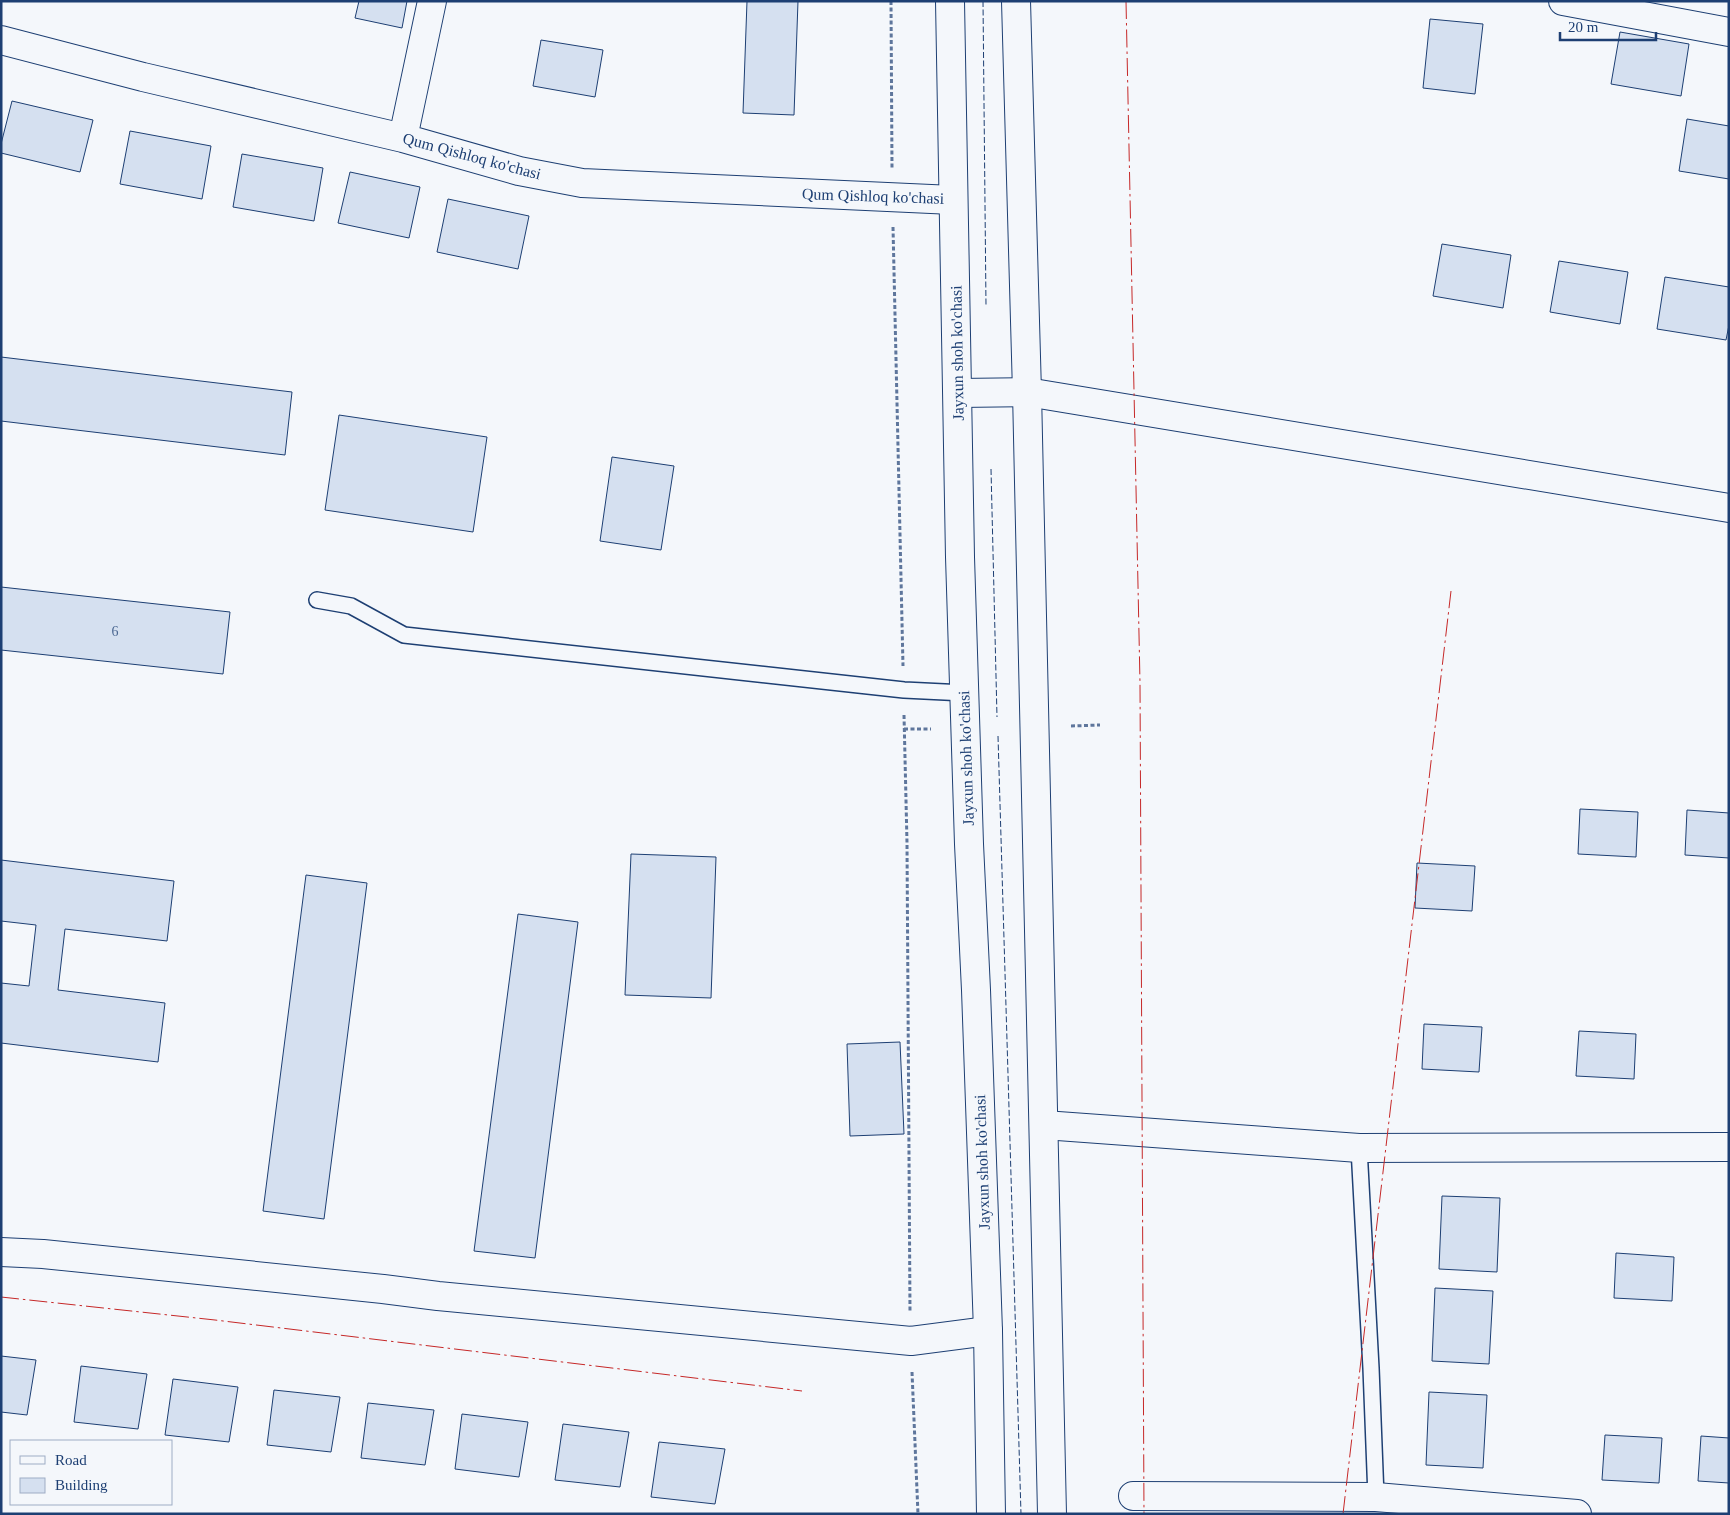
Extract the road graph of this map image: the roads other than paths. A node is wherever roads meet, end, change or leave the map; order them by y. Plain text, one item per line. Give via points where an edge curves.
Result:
1 (432, 1) edge
2 (950, 1) edge
3 (1016, 1) edge
4 (1563, 1) edge
5 (1729, 32) edge
6 (1, 40) edge
7 (403, 138) junction
8 (953, 200) junction
9 (1027, 392) junction
10 (958, 393) junction
11 (1729, 508) edge
12 (317, 600) dead end
13 (965, 693) junction
14 (1044, 1124) junction
15 (1729, 1147) edge
16 (1359, 1148) junction
17 (1, 1252) edge
18 (988, 1331) junction
19 (1133, 1496) dead end
20 (1376, 1497) junction
21 (991, 1514) edge
22 (1052, 1514) edge
23 (1577, 1514) edge

1 - 7 main road
2 - 8 main road, Jayxun shoh ko'chasi
3 - 9 main road
4 - 5 main road
6 - 7 main road, Qum Qishloq ko'chasi
7 - 8 main road, Qum Qishloq ko'chasi via 519,171 582,183
8 - 10 main road, Jayxun shoh ko'chasi
9 - 10 main road
9 - 11 main road
9 - 14 main road
10 - 13 main road, Jayxun shoh ko'chasi
12 - 13 lane via 351,606 404,635 904,690
13 - 18 main road, Jayxun shoh ko'chasi
14 - 16 main road
14 - 22 main road
15 - 16 main road
16 - 20 lane
17 - 18 main road via 911,1341
18 - 21 main road, Jayxun shoh ko'chasi
19 - 20 main road
20 - 23 main road

